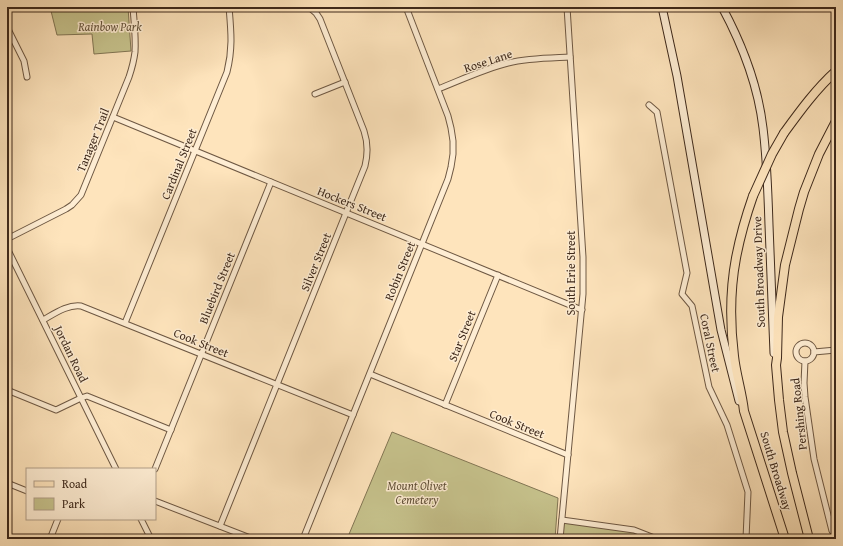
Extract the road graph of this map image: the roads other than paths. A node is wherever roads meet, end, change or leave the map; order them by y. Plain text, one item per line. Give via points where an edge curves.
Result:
1 (133, 7) edge
2 (229, 7) edge
3 (309, 7) edge
4 (406, 7) edge
5 (567, 7) edge
6 (662, 7) edge
7 (722, 7) edge
8 (7, 27) edge
9 (570, 57) junction
10 (836, 71) edge
11 (28, 77) dead end
12 (345, 82) junction
13 (438, 89) junction
14 (315, 94) dead end
15 (649, 105) dead end
16 (113, 117) junction
17 (836, 121) edge
18 (195, 151) junction
19 (271, 182) junction
20 (346, 213) junction
21 (7, 239) edge
22 (422, 244) junction
23 (7, 248) edge
24 (498, 275) junction
25 (582, 310) junction
26 (43, 320) junction
27 (125, 323) junction
28 (836, 350) edge
29 (814, 352) junction
30 (201, 354) junction
31 (805, 361) junction
32 (776, 365) junction
33 (370, 374) junction
34 (277, 385) junction
35 (7, 390) edge
36 (81, 398) junction
37 (446, 405) junction
38 (744, 411) junction
39 (353, 415) junction
40 (170, 430) junction
41 (568, 455) junction
42 (116, 468) edge
43 (155, 468) edge
44 (7, 483) edge
45 (26, 491) edge
46 (156, 501) edge
47 (58, 520) edge
48 (142, 520) edge
49 (562, 520) junction
50 (220, 526) junction
51 (836, 532) edge
52 (50, 539) edge
53 (151, 539) edge
54 (253, 539) edge
55 (303, 539) edge
56 (560, 539) edge
57 (657, 539) edge
58 (746, 539) edge
59 (784, 539) edge
60 (809, 539) edge

1 - 16 street, Tanager Trail via 133,63 130,77
2 - 18 street, Cardinal Street via 230,60
3 - 12 street, Silver Street via 320,19
4 - 13 street, Robin Street
5 - 9 street, South Erie Street
6 - 38 main road via 721,330 739,402
7 - 32 main road, South Broadway Drive via 746,61 763,127
8 - 11 street via 24,61
9 - 13 street, Rose Lane via 509,62
9 - 25 street, South Erie Street via 583,257
10 - 38 main road, South Broadway, bridge via 818,89 784,133 753,196 743,228 736,259 732,319 734,358
12 - 14 street
12 - 20 street, Silver Street via 367,139 368,149 365,166
13 - 22 street, Robin Street via 451,128 453,154 448,179
15 - 58 street, Coral Street via 657,112 687,273 682,294 692,306 709,387 727,425 748,492
16 - 18 street, Hockers Street
16 - 21 street, Tanager Trail via 84,189 77,200 66,209
17 - 32 main road via 819,154 794,227 785,265 778,317
18 - 19 street, Hockers Street
18 - 27 street, Cardinal Street
19 - 20 street, Hockers Street
19 - 30 street, Bluebird Street
20 - 22 street, Hockers Street
20 - 34 street, Silver Street
22 - 24 street, Hockers Street
22 - 33 street, Robin Street
23 - 26 street, Jordan Road
24 - 25 street, Hockers Street
24 - 37 street, Star Street
25 - 41 street, South Erie Street
26 - 27 street, Cook Street via 76,305
26 - 36 street, Jordan Road
27 - 30 street, Cook Street
28 - 29 street
29 - 31 street via 812,358
29 - 31 street via 809,343 799,345 797,355
30 - 34 street, Cook Street
30 - 40 street, Bluebird Street
31 - 51 street, Pershing Road via 805,397 814,459 832,531
32 - 60 main road, South Broadway Drive via 782,432
33 - 37 street, Cook Street
33 - 39 street, Robin Street
34 - 39 street, Cook Street
34 - 50 street, Silver Street
35 - 36 street via 56,410
36 - 40 street via 87,396
36 - 42 street, Jordan Road
37 - 41 street, Cook Street
38 - 59 main road, South Broadway
39 - 55 street, Robin Street
40 - 43 street, Bluebird Street
41 - 49 street, South Erie Street
44 - 45 street
46 - 50 street
47 - 52 street
48 - 53 street
49 - 56 street, South Erie Street
49 - 57 street via 634,530
50 - 54 street

